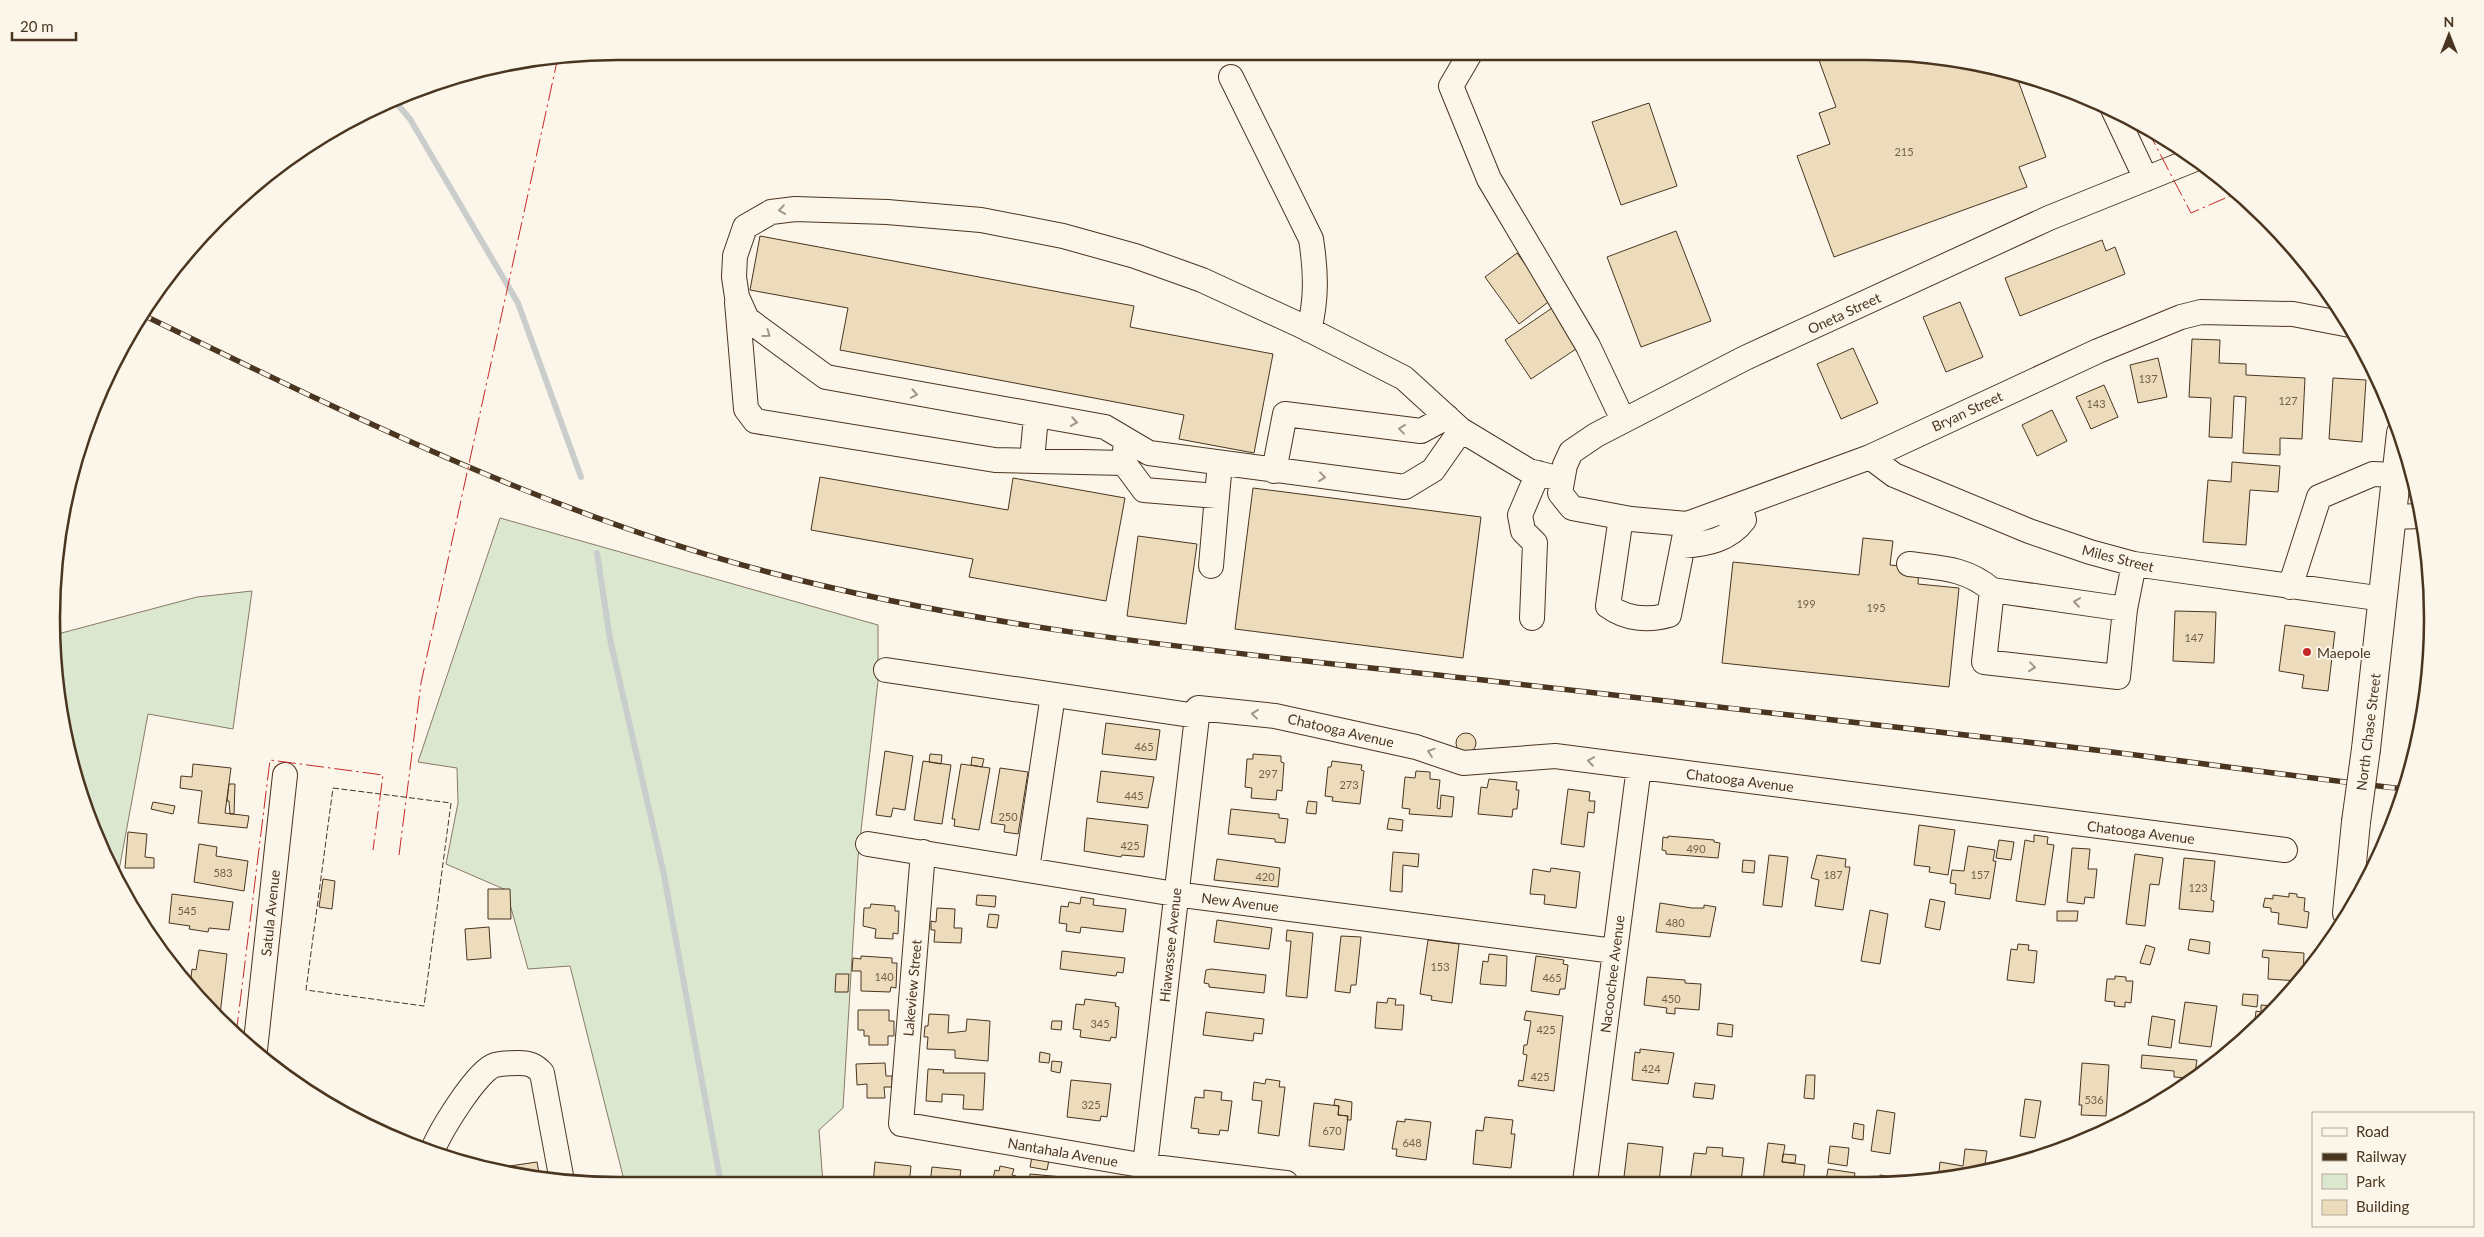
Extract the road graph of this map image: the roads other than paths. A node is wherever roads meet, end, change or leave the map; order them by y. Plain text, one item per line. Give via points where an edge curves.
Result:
1 (1466, 60) edge
2 (1231, 76) dead end
3 (2119, 121) edge
4 (2187, 162) edge
5 (2146, 179) junction
6 (737, 297) junction
7 (2339, 323) edge
8 (1309, 330) junction
9 (1036, 416) junction
10 (1624, 420) junction
11 (1454, 424) junction
12 (1126, 440) junction
13 (2399, 455) edge
14 (1870, 457) junction
15 (1032, 461) junction
16 (1124, 463) junction
17 (1220, 463) junction
18 (1274, 471) junction
19 (1538, 473) junction
20 (2397, 474) junction
21 (1561, 479) junction
22 (1217, 496) junction
23 (2414, 516) edge
24 (1621, 517) junction
25 (2392, 517) junction
26 (1685, 535) junction
27 (1909, 564) dead end
28 (2134, 564) junction
29 (1212, 566) dead end
30 (2290, 587) junction
31 (1992, 590) junction
32 (2384, 599) junction
33 (2126, 609) junction
34 (1532, 618) dead end
35 (886, 670) dead end
36 (1053, 694) junction
37 (1197, 712) junction
38 (1639, 767) junction
39 (285, 775) dead end
40 (868, 844) dead end
41 (2285, 850) dead end
42 (923, 852) junction
43 (1027, 869) junction
44 (1175, 894) junction
45 (2348, 899) edge
46 (1614, 951) junction
47 (255, 1042) edge
48 (901, 1124) joint
49 (435, 1146) edge
50 (561, 1174) edge
51 (1145, 1174) edge
52 (1192, 1177) edge
53 (1586, 1177) edge

1 - 10 street via 1451,86 1486,170 1588,346
2 - 8 street via 1312,239 1316,300
3 - 5 street
4 - 5 street, Oneta Street
5 - 10 street, Oneta Street via 2050,218 1745,358
8 -> 6 street via 1187,274 1072,239 981,220 831,209 794,208 771,212 745,227 735,256
6 -> 9 street via 748,319 826,377
6 - 15 street via 746,409 755,421 994,460
7 - 14 street, Bryan Street via 2293,314 2201,312 2181,317 2098,351
8 - 11 street via 1404,378
9 -> 12 street via 1105,427
9 - 15 street
10 - 21 street, Oneta Street via 1571,452
18 -> 11 street via 1405,487 1433,470
11 -> 18 street via 1421,431 1286,414
11 - 19 street via 1529,471
12 - 16 street
12 - 17 street via 1149,453
13 - 20 main road, North Chase Street
14 - 26 street, Bryan Street via 1740,505
14 - 28 street, Miles Street via 1894,475 2029,531
15 - 16 street
16 - 22 street via 1144,490
17 - 18 street
17 - 22 street
19 - 21 street
19 - 34 street via 1520,515 1523,531 1535,543
20 - 25 main road, North Chase Street
20 - 30 street via 2373,474 2319,497
21 - 24 street, Bryan Street via 1560,493 1572,508
22 - 29 street
23 - 25 street
24 - 26 street, Bryan Street
24 - 26 street via 1608,606 1618,614 1652,620 1669,615
25 - 32 main road, North Chase Street
27 - 31 street via 1963,571
28 - 30 street, Miles Street
28 - 33 street
30 - 32 street, Miles Street
33 -> 31 street
31 -> 33 street via 1984,662 2118,677
32 - 45 main road, North Chase Street, bridge
35 - 36 street, Chatooga Avenue
36 - 37 street, Chatooga Avenue
36 - 43 street
38 -> 37 street, Chatooga Avenue via 1555,756 1463,763 1416,747 1275,716
37 - 44 street, Hiawassee Avenue
38 - 41 street, Chatooga Avenue
38 - 46 street, Nacoochee Avenue
39 - 47 street, Satula Avenue
40 - 42 street, New Avenue
42 - 43 street, New Avenue
42 - 48 street, Lakeview Street
43 - 44 street, New Avenue
44 - 46 street, New Avenue
44 - 51 street, Hiawassee Avenue
46 - 53 street, Nacoochee Avenue
48 - 51 street, Nantahala Avenue
49 - 50 street via 458,1104 486,1071 494,1065 528,1063 537,1066 542,1073
51 - 52 street, Nantahala Avenue

